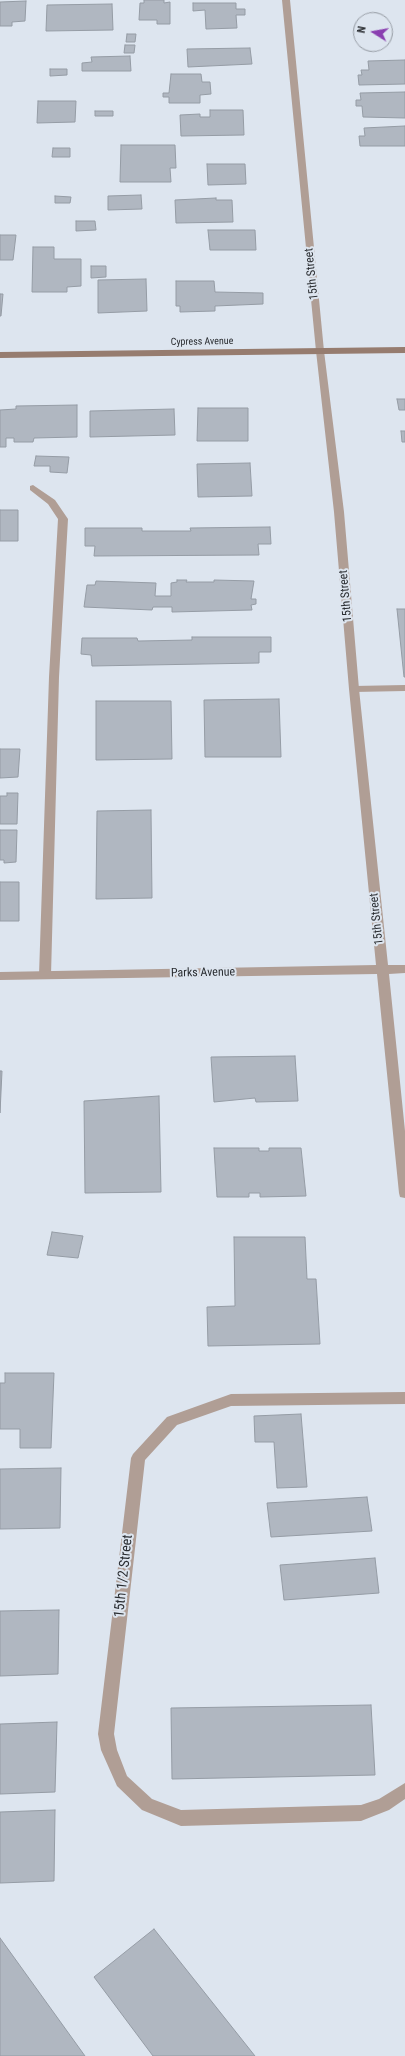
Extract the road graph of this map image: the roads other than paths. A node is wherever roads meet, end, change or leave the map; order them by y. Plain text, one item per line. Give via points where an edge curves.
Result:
1 (286, 0) edge
2 (405, 350) edge
3 (320, 351) junction
4 (0, 355) edge
5 (33, 488) dead end
6 (405, 688) edge
7 (354, 689) junction
8 (405, 969) edge
9 (382, 970) junction
10 (46, 975) junction
11 (0, 976) edge
12 (405, 1193) edge
13 (405, 1398) edge
14 (405, 1790) edge

1 - 3 street, 15th Street
2 - 3 street, Cypress Avenue
3 - 4 street, Cypress Avenue
3 - 7 street, 15th Street via 339,512
5 - 10 street via 52,502 63,520 54,677
6 - 7 street
7 - 9 street, 15th Street
8 - 9 street, Parks Avenue
9 - 10 street, Parks Avenue
9 - 12 street, 15th Street
10 - 11 street, Parks Avenue
13 - 14 street, 15th 1/2 Street via 230,1400 172,1421 138,1458 106,1734 109,1750 122,1781 147,1805 181,1818 361,1814 384,1805

